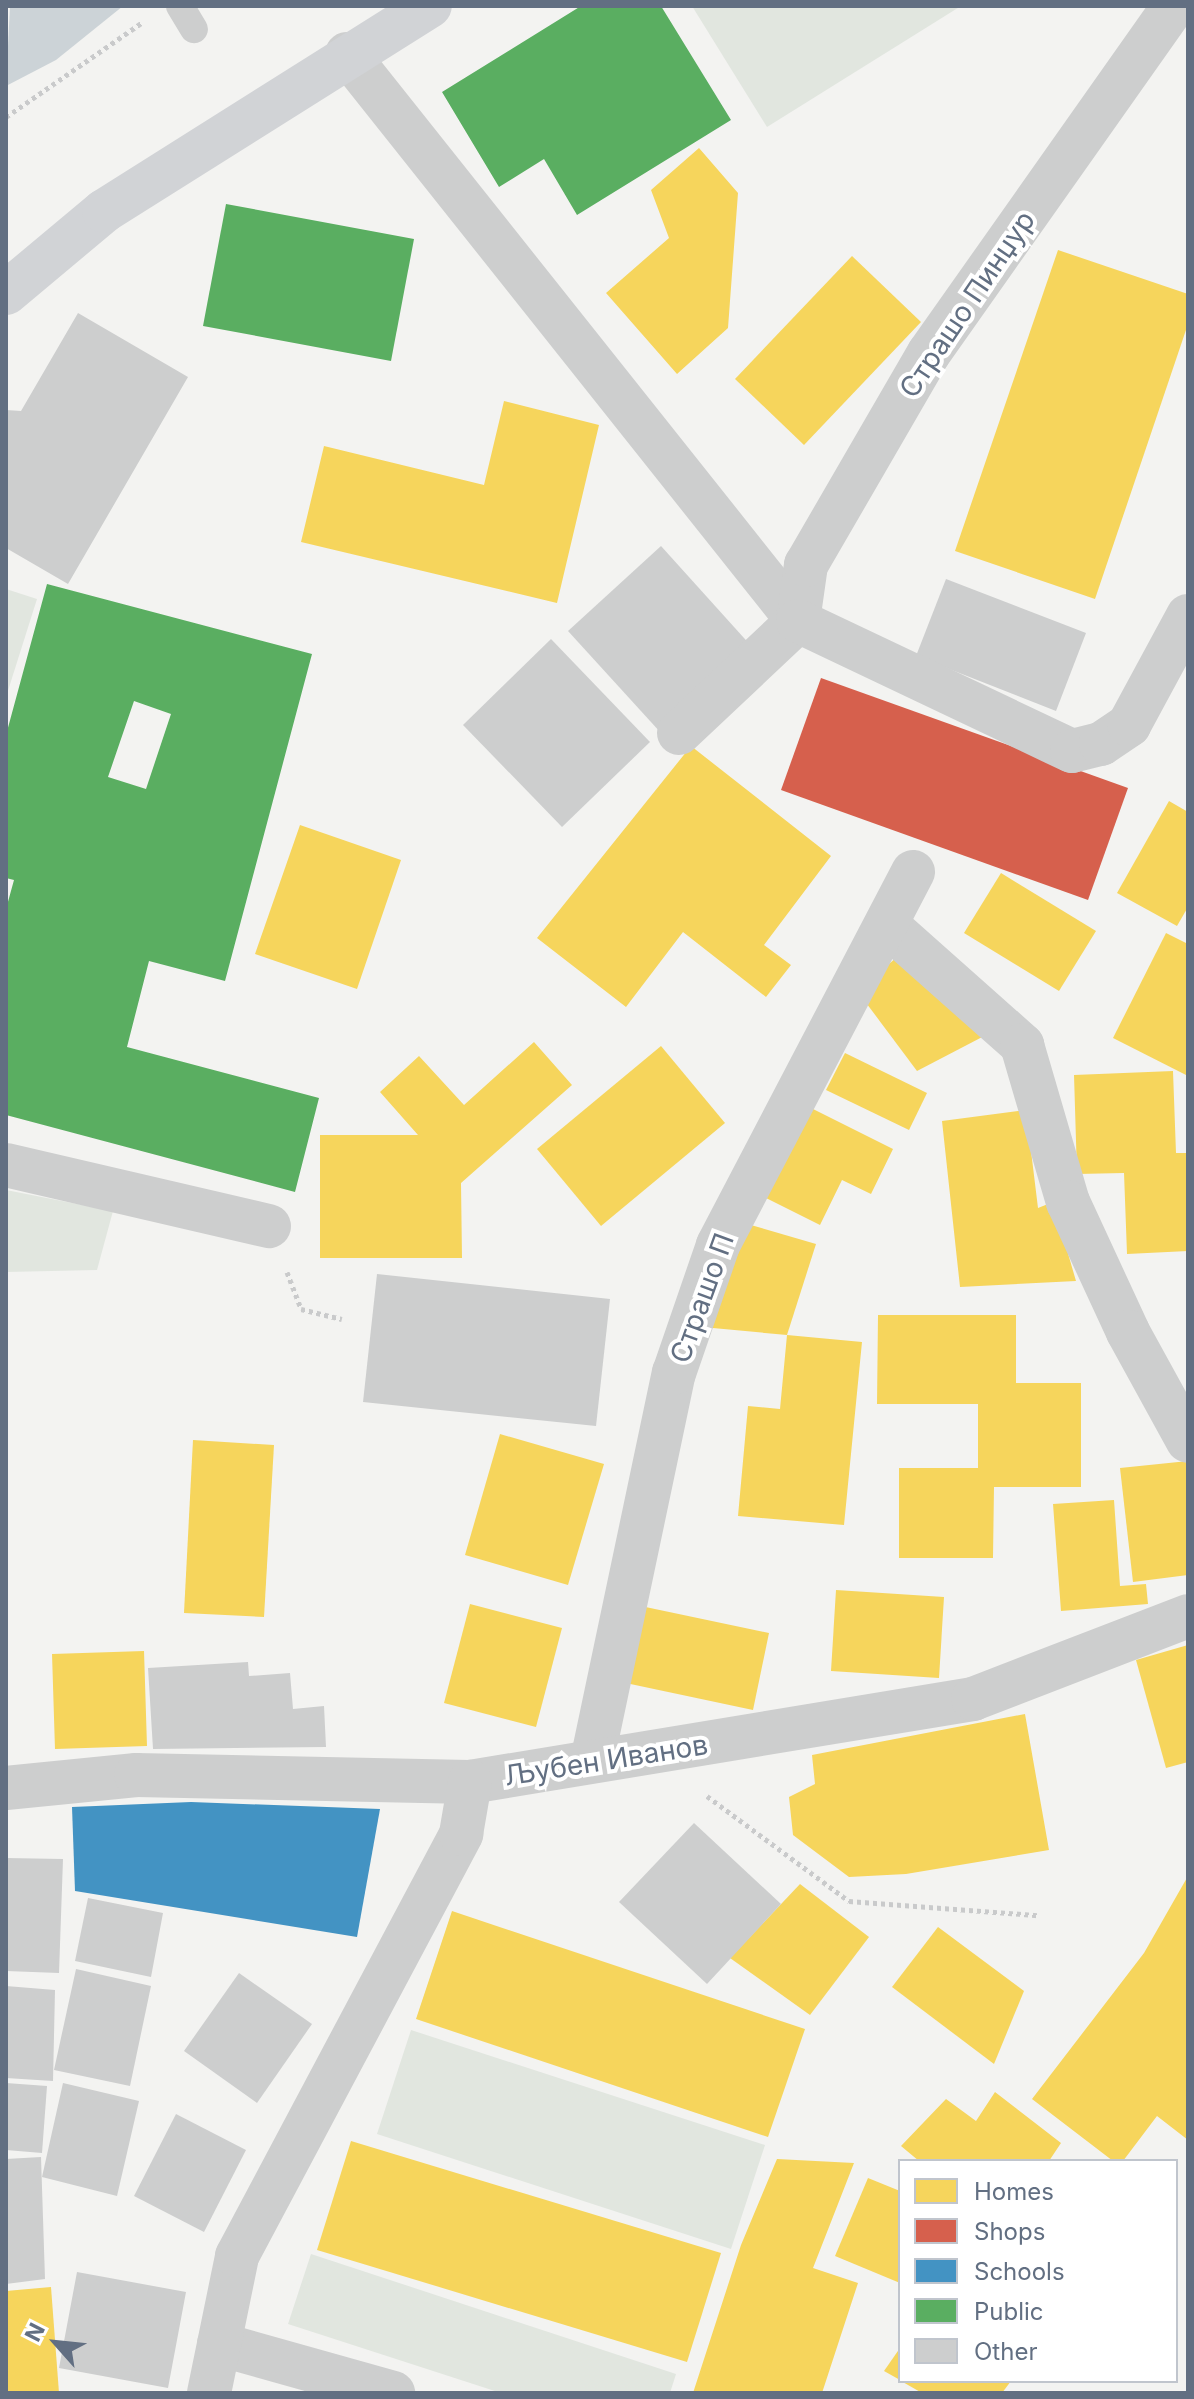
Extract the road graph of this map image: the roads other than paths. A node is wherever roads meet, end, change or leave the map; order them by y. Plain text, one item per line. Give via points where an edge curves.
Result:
1 (1174, 6) edge
2 (405, 12) edge
3 (347, 54) junction
4 (6, 293) edge
5 (1188, 616) edge
6 (798, 621) junction
7 (679, 733) dead end
8 (913, 872) dead end
9 (887, 925) junction
10 (6, 1165) edge
11 (269, 1226) road end
12 (1188, 1441) edge
13 (1188, 1616) edge
14 (592, 1761) junction
15 (470, 1782) junction
16 (6, 1788) edge
17 (219, 2344) junction
18 (209, 2393) edge
19 (393, 2393) edge

1 - 6 street, Страшо Пинџур via 929,353 806,565
2 - 3 street
3 - 4 street via 104,211
3 - 6 street
5 - 6 street via 1129,725 1101,744 1072,751
6 - 7 street
8 - 9 street, Страшо П
9 - 12 street via 1022,1045 1068,1202 1128,1332
9 - 14 street, Страшо П via 718,1245 674,1373
10 - 11 street
13 - 14 street, Љубен Иванов via 973,1699
14 - 15 street, Љубен Иванов
15 - 16 street, Љубен Иванов via 136,1775
15 - 17 street via 461,1834 237,2256
17 - 18 street
17 - 19 street

